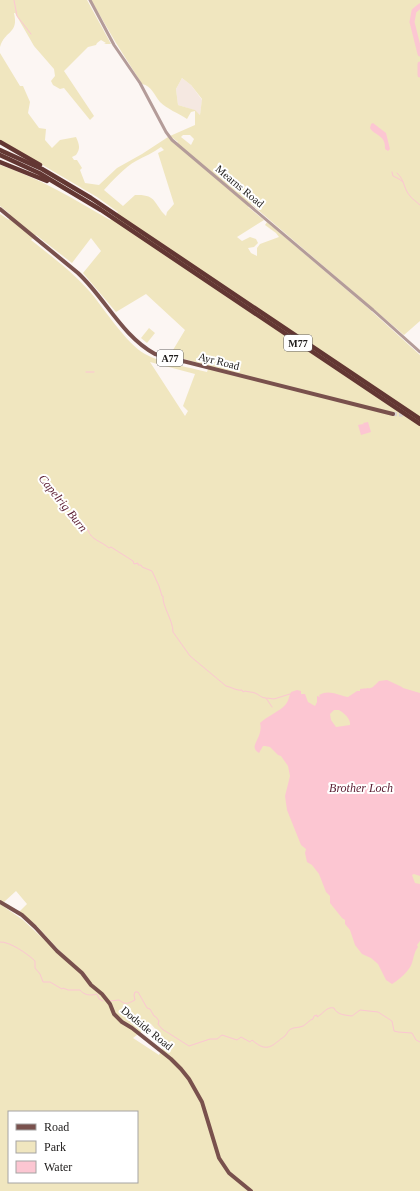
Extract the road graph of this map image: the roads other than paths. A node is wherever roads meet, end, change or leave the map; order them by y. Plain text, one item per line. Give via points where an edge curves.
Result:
1 (90, 0) edge
2 (0, 142) edge
3 (0, 150) edge
4 (0, 155) edge
5 (0, 162) edge
6 (84, 199) junction
7 (0, 208) edge
8 (114, 213) junction
9 (420, 352) edge
10 (393, 414) tunnel mouth
11 (420, 419) edge
12 (420, 424) edge
13 (0, 902) edge
14 (252, 1191) edge

1 - 9 street, Mearns Road via 114,45 140,83 172,140
2 - 8 highway via 73,184
3 - 8 highway, M77 via 42,169
4 - 6 highway, M77 via 39,173
5 - 6 highway
6 - 12 highway, M77
7 - 10 main road, Ayr Road / A77 via 68,263 88,282 135,340 155,354
8 - 11 highway, M77
13 - 14 main road, Dodside Road via 35,926 102,994 122,1022 181,1069 202,1102 220,1158 229,1173

